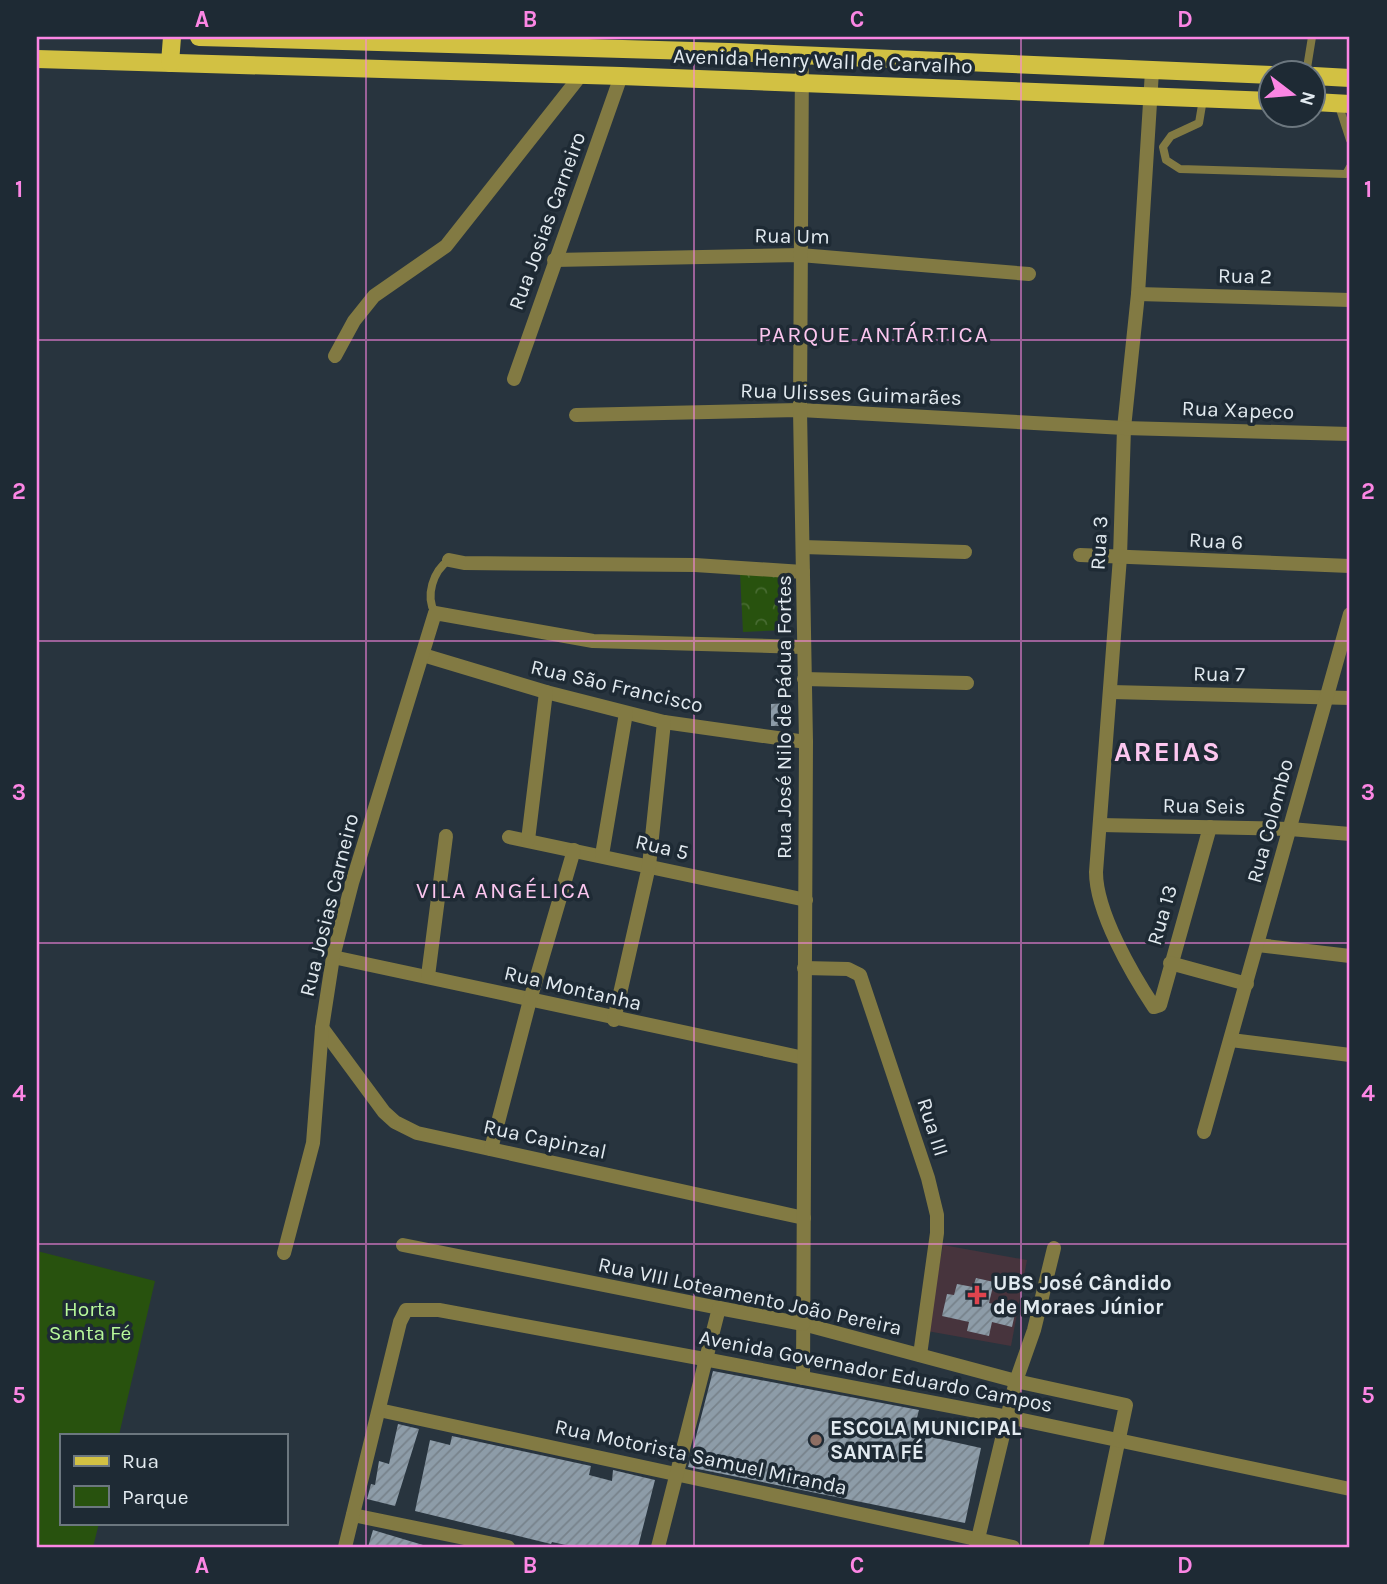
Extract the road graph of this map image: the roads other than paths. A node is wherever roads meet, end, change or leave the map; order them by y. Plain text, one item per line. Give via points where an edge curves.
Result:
1 (172, 37) edge
2 (199, 37) edge
3 (1312, 37) edge
4 (446, 45) junction
5 (802, 56) junction
6 (37, 59) edge
7 (1308, 60) edge
8 (170, 63) junction
9 (1152, 71) junction
10 (442, 72) junction
11 (581, 75) junction
12 (1258, 75) edge
13 (621, 76) junction
14 (1328, 77) edge
15 (1350, 78) edge
16 (801, 83) junction
17 (1151, 98) junction
18 (1203, 99) junction
19 (1258, 101) edge
20 (1344, 104) edge
21 (1350, 140) edge
22 (1350, 167) edge
23 (800, 255) junction
24 (554, 260) junction
25 (1029, 274) dead end
26 (1139, 294) junction
27 (1350, 300) edge
28 (335, 356) dead end
29 (514, 379) dead end
30 (800, 410) junction
31 (576, 415) dead end
32 (1124, 428) junction
33 (1350, 434) edge
34 (803, 547) junction
35 (965, 552) dead end
36 (1080, 555) dead end
37 (1120, 556) junction
38 (449, 560) joint
39 (1350, 566) edge
40 (803, 572) junction
41 (435, 613) junction
42 (1350, 614) edge
43 (804, 647) junction
44 (423, 655) junction
45 (804, 678) junction
46 (967, 683) dead end
47 (546, 692) junction
48 (1111, 692) junction
49 (1326, 697) junction
50 (1350, 698) edge
51 (626, 713) junction
52 (664, 722) junction
53 (806, 742) junction
54 (1100, 825) junction
55 (1210, 827) junction
56 (1290, 829) junction
57 (1350, 834) edge
58 (446, 836) dead end
59 (509, 837) dead end
60 (528, 841) junction
61 (574, 850) junction
62 (602, 855) junction
63 (649, 866) junction
64 (806, 900) junction
65 (1258, 946) junction
66 (1350, 956) edge
67 (333, 957) junction
68 (1170, 963) junction
69 (804, 968) junction
70 (428, 976) junction
71 (1247, 984) junction
72 (530, 1000) junction
73 (1152, 1005) joint
74 (614, 1020) junction
75 (322, 1028) junction
76 (1231, 1040) junction
77 (1350, 1055) edge
78 (804, 1058) junction
79 (1204, 1132) dead end
80 (491, 1149) junction
81 (804, 1217) junction
82 (403, 1245) dead end
83 (1054, 1248) dead end
84 (284, 1253) dead end
85 (719, 1308) junction
86 (803, 1324) junction
87 (920, 1355) junction
88 (704, 1359) junction
89 (803, 1378) junction
90 (1016, 1381) junction
91 (379, 1410) junction
92 (1008, 1417) junction
93 (1120, 1440) junction
94 (677, 1472) junction
95 (1350, 1489) edge
96 (353, 1515) junction
97 (977, 1543) edge
98 (345, 1547) edge
99 (508, 1547) edge
100 (658, 1547) edge
101 (1013, 1547) edge
102 (1096, 1547) edge

1 - 8 main road
2 - 4 main road, Avenida Henry Wall de Carvalho
3 - 7 lane
4 - 5 main road, Avenida Henry Wall de Carvalho
4 - 10 main road
5 - 9 main road, Avenida Henry Wall de Carvalho
5 - 16 street, Rua José Nilo de Pádua Fortes
6 - 8 main road, Avenida Henry Wall de Carvalho
8 - 10 main road, Avenida Henry Wall de Carvalho
9 - 12 main road, Avenida Henry Wall de Carvalho
9 - 17 street, Rua 3
10 - 11 main road, Avenida Henry Wall de Carvalho
11 - 13 main road, Avenida Henry Wall de Carvalho
11 - 28 street via 446,246 374,296
13 - 16 main road, Avenida Henry Wall de Carvalho
13 - 24 street, Rua Josias Carneiro
14 - 15 main road
16 - 17 main road, Avenida Henry Wall de Carvalho
16 - 23 street, Rua José Nilo de Pádua Fortes
17 - 18 main road, Avenida Henry Wall de Carvalho
17 - 26 street, Rua 3
18 - 19 main road, Avenida Henry Wall de Carvalho
18 - 22 lane via 1199,123 1171,136 1163,147 1166,160 1180,169 1346,174
20 - 21 lane
23 - 24 street, Rua Um
23 - 25 street, Rua Um
23 - 30 street, Rua José Nilo de Pádua Fortes
24 - 29 street, Rua Josias Carneiro
26 - 27 street, Rua 2
26 - 32 street, Rua 3
30 - 31 street, Rua Ulisses Guimarães
30 - 32 street, Rua Ulisses Guimarães
30 - 34 street, Rua José Nilo de Pádua Fortes
32 - 33 street, Rua Xapeco
32 - 37 street, Rua 3
34 - 35 street
34 - 40 street, Rua José Nilo de Pádua Fortes
36 - 37 street, Rua 6
37 - 39 street, Rua 6
37 - 48 street, Rua 3
38 - 40 street, Rua Josias Carneiro
38 - 41 lane, Rua Josias Carneiro via 440,566 430,591
40 - 43 street, Rua José Nilo de Pádua Fortes
41 - 43 street via 593,641
41 - 44 street, Rua Josias Carneiro
42 - 49 street, Rua Colombo
43 - 45 street, Rua José Nilo de Pádua Fortes
44 - 47 street, Rua São Francisco
44 - 67 street, Rua Josias Carneiro
45 - 46 street
45 - 53 street, Rua José Nilo de Pádua Fortes
47 - 51 street, Rua São Francisco
47 - 60 street
48 - 49 street, Rua 7
48 - 54 street, Rua 3
49 - 50 street, Rua 7
49 - 56 street, Rua Colombo
51 - 52 street, Rua São Francisco
51 - 62 street
52 - 53 street, Rua São Francisco
52 - 63 street
53 - 64 street, Rua José Nilo de Pádua Fortes
54 - 55 street, Rua Seis
54 - 73 street, Rua 3 via 1098,900
55 - 56 street, Rua Seis
55 - 68 street, Rua 13
56 - 57 street, Rua Seis
56 - 65 street, Rua Colombo
58 - 70 street
59 - 60 street, Rua 5
60 - 61 street, Rua 5
61 - 62 street, Rua 5
61 - 72 street
62 - 63 street, Rua 5
63 - 64 street, Rua 5
63 - 74 street
64 - 69 street, Rua José Nilo de Pádua Fortes
65 - 66 street
65 - 71 street, Rua Colombo
67 - 70 street, Rua Montanha
67 - 75 street, Rua Josias Carneiro
68 - 71 street
68 - 73 street, Rua 13 via 1160,1005
69 - 78 street, Rua José Nilo de Pádua Fortes
69 - 87 street, Rua III via 848,969 860,975 928,1178 937,1233
70 - 72 street, Rua Montanha
71 - 76 street, Rua Colombo
72 - 74 street, Rua Montanha
72 - 80 street
74 - 78 street, Rua Montanha
75 - 80 street, Rua Capinzal via 395,1122 417,1133
75 - 84 street, Rua Josias Carneiro via 313,1143
76 - 77 street
76 - 79 street, Rua Colombo
78 - 81 street, Rua José Nilo de Pádua Fortes
80 - 81 street, Rua Capinzal
81 - 86 street, Rua José Nilo de Pádua Fortes
82 - 85 street, Rua VIII Loteamento João Pereira
83 - 90 street
85 - 86 street, Rua VIII Loteamento João Pereira
85 - 88 street
86 - 87 street, Rua VIII Loteamento João Pereira
86 - 89 street, Rua José Nilo de Pádua Fortes
87 - 90 street, Rua VIII Loteamento João Pereira
88 - 89 street, Avenida Governador Eduardo Campos
88 - 91 street, Avenida Governador Eduardo Campos via 413,1308 404,1312 400,1322
88 - 94 street
89 - 92 street, Avenida Governador Eduardo Campos
90 - 92 street
90 - 93 street, Rua VIII Loteamento João Pereira via 1126,1405
91 - 94 street, Rua Motorista Samuel Miranda
91 - 96 street
92 - 93 street, Avenida Governador Eduardo Campos
92 - 97 street
93 - 95 street, Avenida Governador Eduardo Campos
93 - 102 street
94 - 97 street, Rua Motorista Samuel Miranda
94 - 100 street
96 - 98 street
96 - 99 street
97 - 101 street, Rua Motorista Samuel Miranda

